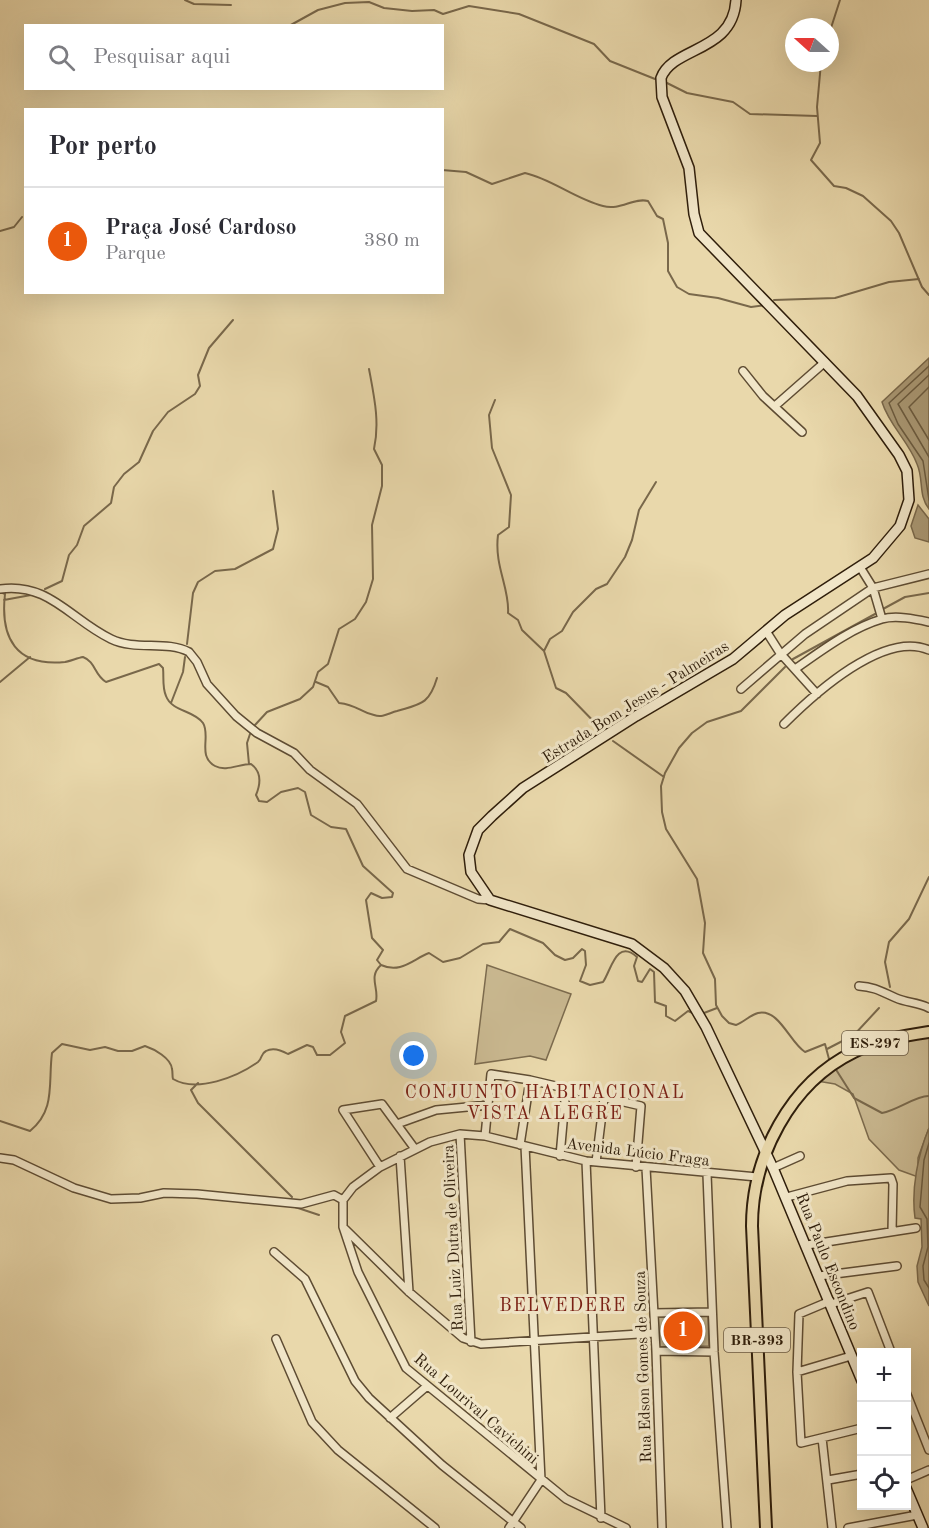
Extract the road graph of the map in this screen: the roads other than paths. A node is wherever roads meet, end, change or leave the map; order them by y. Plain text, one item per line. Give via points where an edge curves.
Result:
1 (736, 0) edge
2 (825, 362) junction
3 (743, 372) dead end
4 (775, 406) junction
5 (802, 432) dead end
6 (860, 567) junction
7 (929, 574) edge
8 (873, 588) junction
9 (0, 589) edge
10 (882, 619) junction
11 (929, 622) edge
12 (766, 631) junction
13 (929, 650) edge
14 (780, 653) junction
15 (795, 669) junction
16 (741, 689) dead end
17 (817, 694) junction
18 (784, 724) dead end
19 (490, 900) junction
20 (859, 986) dead end
21 (929, 1008) edge
22 (929, 1032) edge
23 (530, 1080) junction
24 (566, 1089) junction
25 (604, 1098) junction
26 (488, 1105) junction
27 (397, 1124) junction
28 (460, 1134) junction
29 (485, 1136) junction
30 (523, 1146) junction
31 (415, 1149) junction
32 (766, 1153) junction
33 (400, 1156) junction
34 (560, 1156) junction
35 (800, 1156) dead end
36 (0, 1158) edge
37 (586, 1161) junction
38 (596, 1162) junction
39 (380, 1167) junction
40 (636, 1167) junction
41 (646, 1168) junction
42 (773, 1168) junction
43 (707, 1174) junction
44 (758, 1177) junction
45 (787, 1197) junction
46 (343, 1200) junction
47 (343, 1227) junction
48 (916, 1228) dead end
49 (892, 1231) junction
50 (807, 1245) junction
51 (274, 1252) dead end
52 (897, 1266) dead end
53 (819, 1276) junction
54 (410, 1292) junction
55 (830, 1303) junction
56 (712, 1312) junction
57 (654, 1313) junction
58 (655, 1333) junction
59 (593, 1337) junction
60 (276, 1339) dead end
61 (532, 1340) junction
62 (471, 1341) junction
63 (889, 1348) edge
64 (656, 1351) junction
65 (714, 1352) junction
66 (851, 1356) junction
67 (857, 1371) edge
68 (797, 1372) junction
69 (427, 1386) junction
70 (910, 1402) edge
71 (390, 1418) junction
72 (857, 1429) edge
73 (822, 1438) junction
74 (929, 1450) edge
75 (929, 1470) edge
76 (857, 1475) edge
77 (911, 1478) edge
78 (541, 1480) junction
79 (828, 1480) junction
80 (911, 1500) edge
81 (917, 1515) junction
82 (601, 1518) junction
83 (511, 1525) edge
84 (435, 1528) edge
85 (521, 1528) edge
86 (626, 1528) edge
87 (662, 1528) edge
88 (727, 1528) edge
89 (766, 1528) edge
90 (832, 1528) edge
91 (848, 1528) edge
92 (923, 1528) edge

1 - 2 main road, Estrada Bom Jesus - Palmeiras via 733,15 719,36 674,62 663,73 662,97 689,168 699,233
2 - 4 street
2 - 6 main road, Estrada Bom Jesus - Palmeiras via 870,412 899,455 909,485 909,500 900,526 881,550
3 - 4 street
4 - 5 street
6 - 8 street
6 - 12 main road, Estrada Bom Jesus - Palmeiras
7 - 8 street
8 - 10 street
8 - 14 street
9 - 19 street via 19,587 44,594 114,641 189,652 207,684 236,716 257,734 294,753 310,770 357,804 407,869 478,899
10 - 11 street
10 - 15 street
12 - 14 street
12 - 19 main road, Estrada Bom Jesus - Palmeiras via 733,659 536,780 492,816 478,830 469,855 471,872
13 - 17 street via 899,646 884,651
14 - 15 street
14 - 16 street
15 - 17 street
17 - 18 street
19 - 32 main road via 632,944 670,973 686,991 706,1027
20 - 21 street via 873,987
22 - 32 main road, ES-297 via 878,1042 827,1069 789,1109
23 - 24 street
23 - 26 street via 492,1074
23 - 30 street
24 - 25 street
24 - 34 street
25 - 38 street
25 - 40 street via 641,1106
26 - 27 street via 436,1110
26 - 29 street
27 - 31 street
27 - 39 street via 382,1104 343,1110
28 - 29 street, Avenida Lúcio Fraga
28 - 31 street, Avenida Lúcio Fraga
28 - 62 street, Rua Luiz Dutra de Oliveira
29 - 30 street, Avenida Lúcio Fraga
30 - 34 street, Avenida Lúcio Fraga
30 - 61 street
31 - 33 street, Avenida Lúcio Fraga
32 - 42 main road, Rua Paulo Escondino
32 - 44 main road, BR-393
33 - 39 street, Avenida Lúcio Fraga
33 - 54 street
34 - 37 street, Avenida Lúcio Fraga
35 - 42 street
36 - 46 street via 111,1199 164,1193 301,1203 334,1195
37 - 38 street, Avenida Lúcio Fraga
37 - 59 street
38 - 40 street, Avenida Lúcio Fraga
39 - 46 street via 353,1187
40 - 41 street, Avenida Lúcio Fraga
41 - 43 street, Avenida Lúcio Fraga
41 - 57 street, Rua Edson Gomes de Souza
42 - 45 main road, Rua Paulo Escondino
43 - 44 street, Avenida Lúcio Fraga
43 - 56 street
44 - 89 main road, BR-393 via 752,1226
45 - 49 street via 847,1181 891,1178
45 - 50 main road, Rua Paulo Escondino
46 - 47 street, Rua Lourival Cavichini
47 - 54 street
47 - 69 street, Rua Lourival Cavichini via 358,1272 401,1359
48 - 49 street
49 - 50 street
50 - 53 main road, Rua Paulo Escondino
51 - 71 street via 304,1279 355,1381
52 - 53 street
53 - 55 main road, Rua Paulo Escondino
54 - 62 street
55 - 63 street via 868,1292
55 - 66 main road, Rua Paulo Escondino
55 - 68 street via 799,1314
56 - 57 street
56 - 65 street
57 - 58 street, Rua Edson Gomes de Souza
58 - 59 street
58 - 64 street, Rua Edson Gomes de Souza
59 - 61 street
59 - 82 street
60 - 84 street via 312,1422 338,1450
61 - 62 street via 481,1344
61 - 78 street
64 - 65 street
64 - 87 street, Rua Edson Gomes de Souza
65 - 88 street
66 - 67 main road, Rua Paulo Escondino
66 - 68 street
68 - 73 street via 801,1443
69 - 71 street
69 - 78 street, Rua Lourival Cavichini
70 - 74 street
71 - 83 street
72 - 73 street
73 - 79 street
75 - 77 street
76 - 79 street
78 - 82 street, Rua Lourival Cavichini
78 - 83 street
79 - 90 street
80 - 81 main road
81 - 91 street
81 - 92 main road
82 - 86 street, Rua Lourival Cavichini
83 - 85 street

